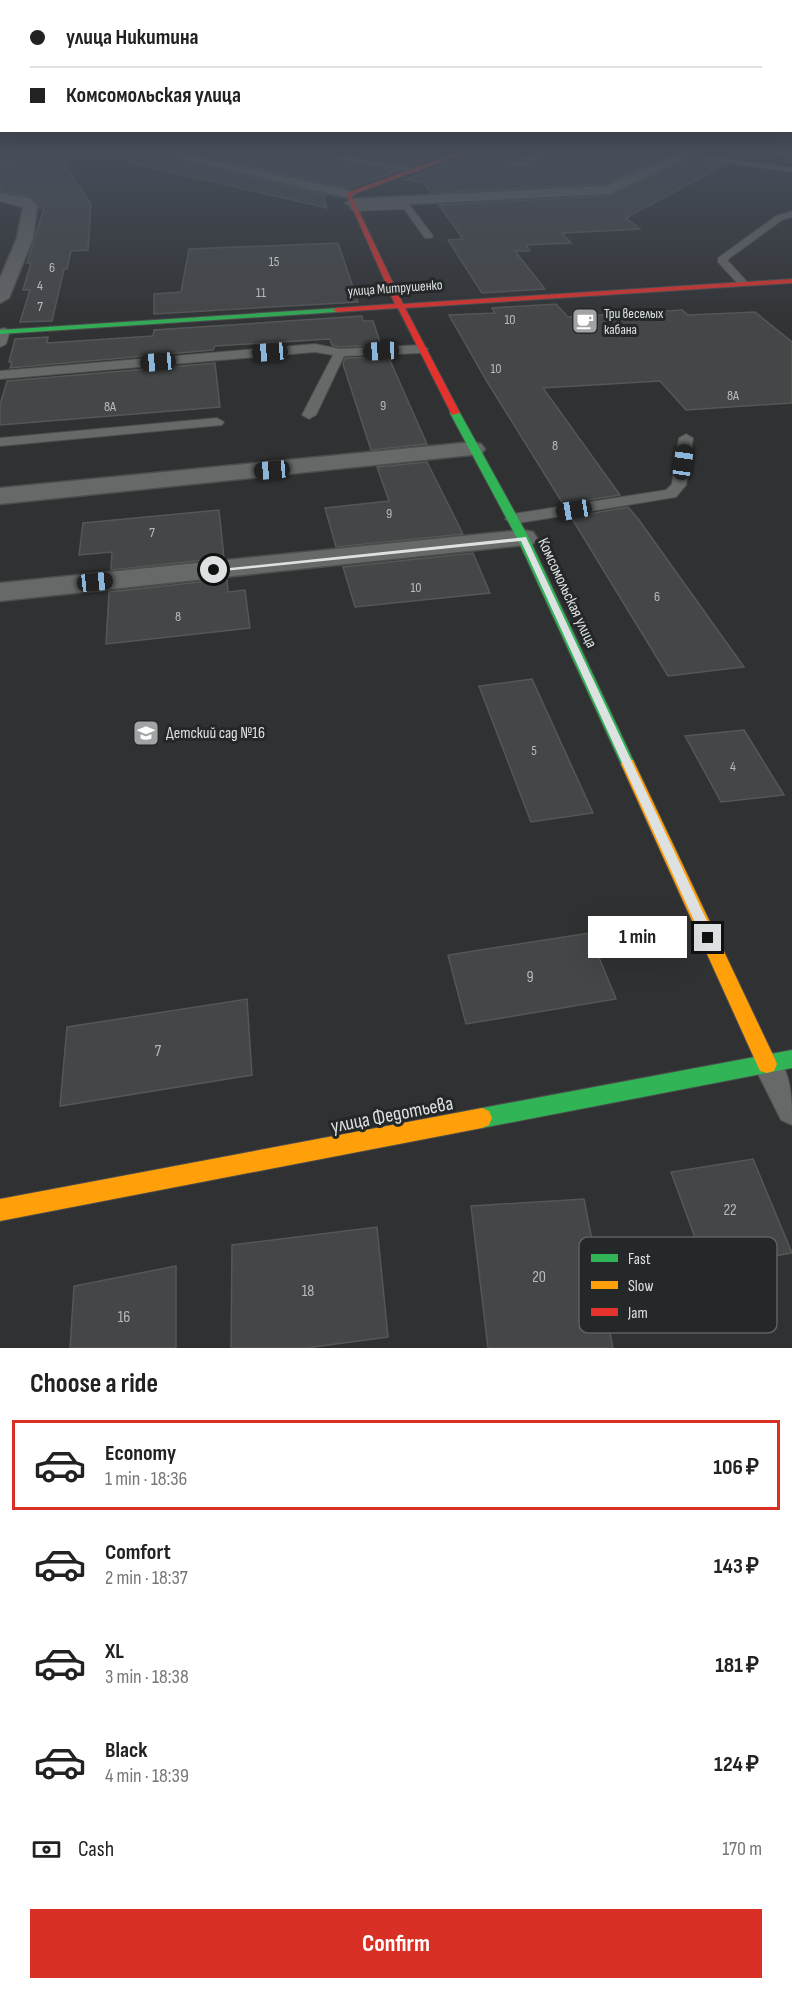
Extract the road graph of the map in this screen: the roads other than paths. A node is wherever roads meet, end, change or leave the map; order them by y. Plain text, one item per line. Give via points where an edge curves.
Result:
1 (29, 214) edge
2 (357, 214) edge
3 (412, 214) edge
4 (792, 214) edge
5 (428, 236) dead end
6 (792, 281) edge
7 (744, 284) junction
8 (0, 298) edge
9 (399, 304) junction
10 (1, 336) edge
11 (422, 349) junction
12 (340, 353) junction
13 (0, 375) edge
14 (309, 415) dead end
15 (217, 422) dead end
16 (686, 438) dead end
17 (0, 442) edge
18 (473, 449) junction
19 (0, 496) edge
20 (518, 529) junction
21 (0, 592) edge
22 (779, 1061) edge
23 (792, 1110) edge
24 (0, 1210) edge

1 - 8 street via 25,238
2 - 9 street, Комсомольская улица
3 - 5 lane
4 - 7 lane via 779,218 721,261
6 - 7 street, улица Митрушенко
7 - 9 street, улица Митрушенко
9 - 10 street, улица Митрушенко
9 - 11 street, Комсомольская улица
11 - 12 lane
11 - 18 street, Комсомольская улица
12 - 13 lane via 315,348
12 - 14 lane
15 - 17 lane
16 - 20 lane via 680,485 671,494
18 - 19 street
18 - 20 street, Комсомольская улица
20 - 21 street
20 - 22 street, Комсомольская улица
22 - 23 lane
22 - 24 street, улица Федотьева

